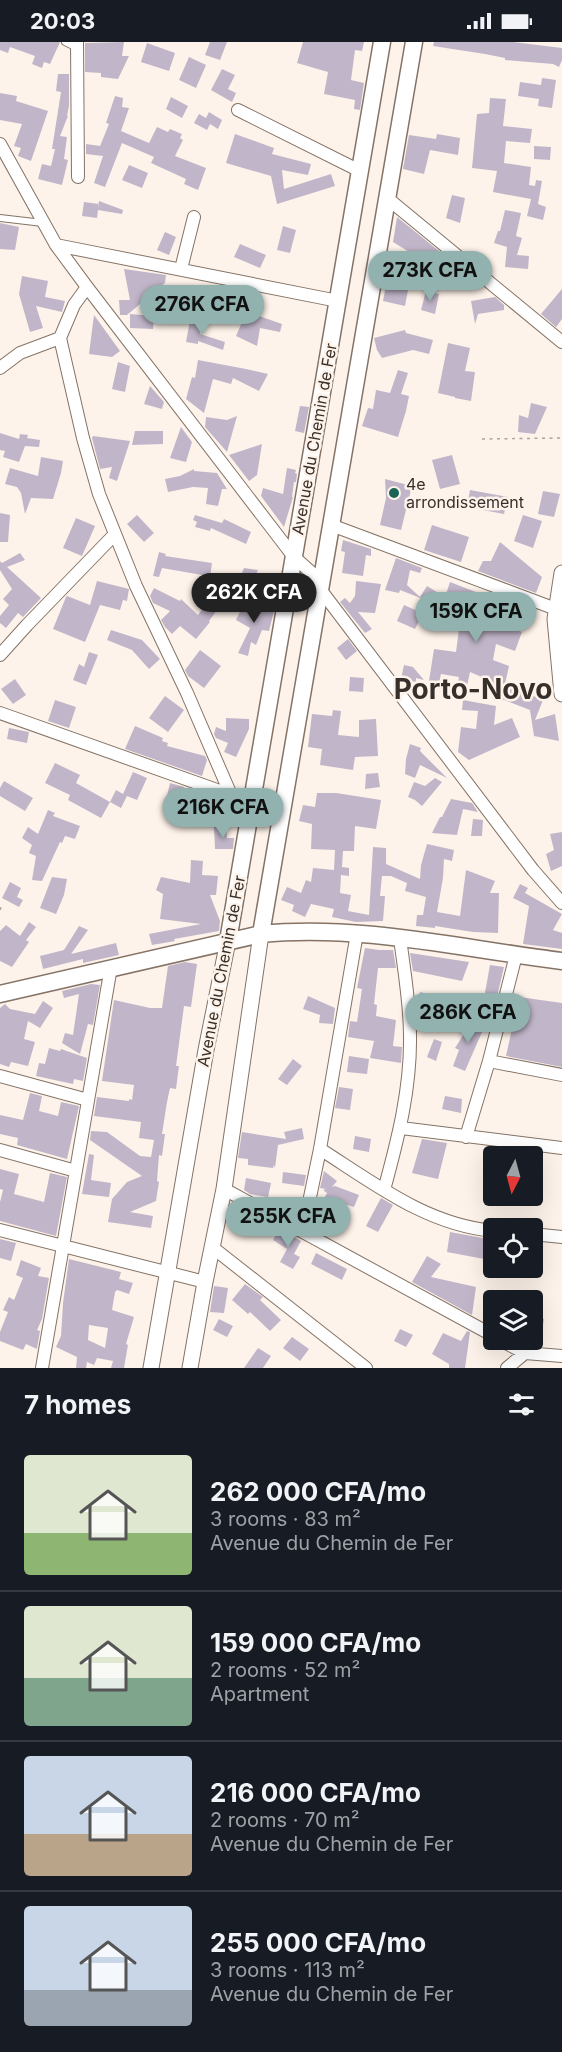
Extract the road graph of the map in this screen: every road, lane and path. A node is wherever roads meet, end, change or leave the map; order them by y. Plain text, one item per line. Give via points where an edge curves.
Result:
1 (65, 42) edge
2 (382, 42) edge
3 (414, 42) edge
4 (77, 45) edge
5 (238, 110) dead end
6 (0, 144) edge
7 (360, 171) junction
8 (78, 177) dead end
9 (387, 198) junction
10 (194, 217) dead end
11 (0, 218) edge
12 (44, 223) junction
13 (56, 244) junction
14 (181, 269) junction
15 (87, 287) junction
16 (338, 301) junction
17 (60, 338) junction
18 (562, 342) edge
19 (20, 353) junction
20 (0, 355) edge
21 (0, 368) edge
22 (562, 438) edge
23 (483, 440) dead end
24 (331, 525) junction
25 (115, 534) junction
26 (294, 557) junction
27 (562, 573) edge
28 (320, 589) junction
29 (558, 617) edge
30 (0, 655) edge
31 (562, 694) edge
32 (0, 713) edge
33 (231, 795) junction
34 (252, 800) junction
35 (562, 903) edge
36 (2, 905) dead end
37 (0, 909) edge
38 (357, 933) junction
39 (261, 934) junction
40 (400, 938) junction
41 (228, 941) junction
42 (516, 956) junction
43 (562, 961) edge
44 (111, 968) junction
45 (0, 994) edge
46 (489, 1061) junction
47 (562, 1075) edge
48 (0, 1076) edge
49 (88, 1100) junction
50 (401, 1128) junction
51 (466, 1137) junction
52 (562, 1148) edge
53 (320, 1149) junction
54 (0, 1150) edge
55 (76, 1171) junction
56 (224, 1189) junction
57 (384, 1190) junction
58 (483, 1229) edge
59 (0, 1230) edge
60 (303, 1231) junction
61 (543, 1235) edge
62 (562, 1237) edge
63 (63, 1247) junction
64 (212, 1247) junction
65 (167, 1273) junction
66 (205, 1282) junction
67 (483, 1330) edge
68 (519, 1350) edge
69 (525, 1353) junction
70 (562, 1356) edge
71 (42, 1368) edge
72 (151, 1368) edge
73 (190, 1368) edge
74 (366, 1368) edge
75 (507, 1368) edge

1 - 4 lane
2 - 7 main road, Avenue du Chemin de Fer
3 - 9 main road, Avenue du Chemin de Fer
4 - 8 street
5 - 7 street
6 - 12 street
7 - 16 main road, Avenue du Chemin de Fer
9 - 18 street
9 - 24 main road, Avenue du Chemin de Fer
10 - 14 street
11 - 12 lane
12 - 13 street
13 - 14 street
13 - 15 street
14 - 16 street
15 - 17 street via 69,314
15 - 26 street
16 - 26 main road, Avenue du Chemin de Fer
17 - 19 street
17 - 25 street via 83,438
19 - 20 street
19 - 21 street
22 - 23 path
24 - 28 main road, Avenue du Chemin de Fer
24 - 29 street
25 - 30 street
25 - 33 street
26 - 28 street via 313,574
26 - 34 main road, Avenue du Chemin de Fer
27 - 29 street
28 - 35 street
28 - 39 main road, Avenue du Chemin de Fer
29 - 31 street
32 - 33 street
33 - 34 street
34 - 41 main road, Avenue du Chemin de Fer
36 - 37 path
38 - 39 main road
38 - 40 main road
38 - 53 street
39 - 41 main road
39 - 56 street, Avenue du Chemin de Fer
40 - 42 main road
40 - 50 street via 411,1035
41 - 44 main road
41 - 65 street, Avenue du Chemin de Fer
42 - 43 main road
42 - 46 street
44 - 45 main road
44 - 49 street
46 - 47 street
46 - 51 street
48 - 49 street
49 - 55 street
50 - 51 street
50 - 57 street
51 - 52 street
53 - 57 street
53 - 60 street
54 - 55 street
55 - 63 street
56 - 60 street
56 - 64 street, Avenue du Chemin de Fer
57 - 58 street via 439,1219
59 - 63 street
60 - 67 street
61 - 62 street
63 - 65 street
63 - 71 street
64 - 66 street, Avenue du Chemin de Fer
64 - 74 street
65 - 66 street
65 - 72 street, Avenue du Chemin de Fer
66 - 73 street, Avenue du Chemin de Fer
68 - 69 street
69 - 70 street
69 - 75 street

